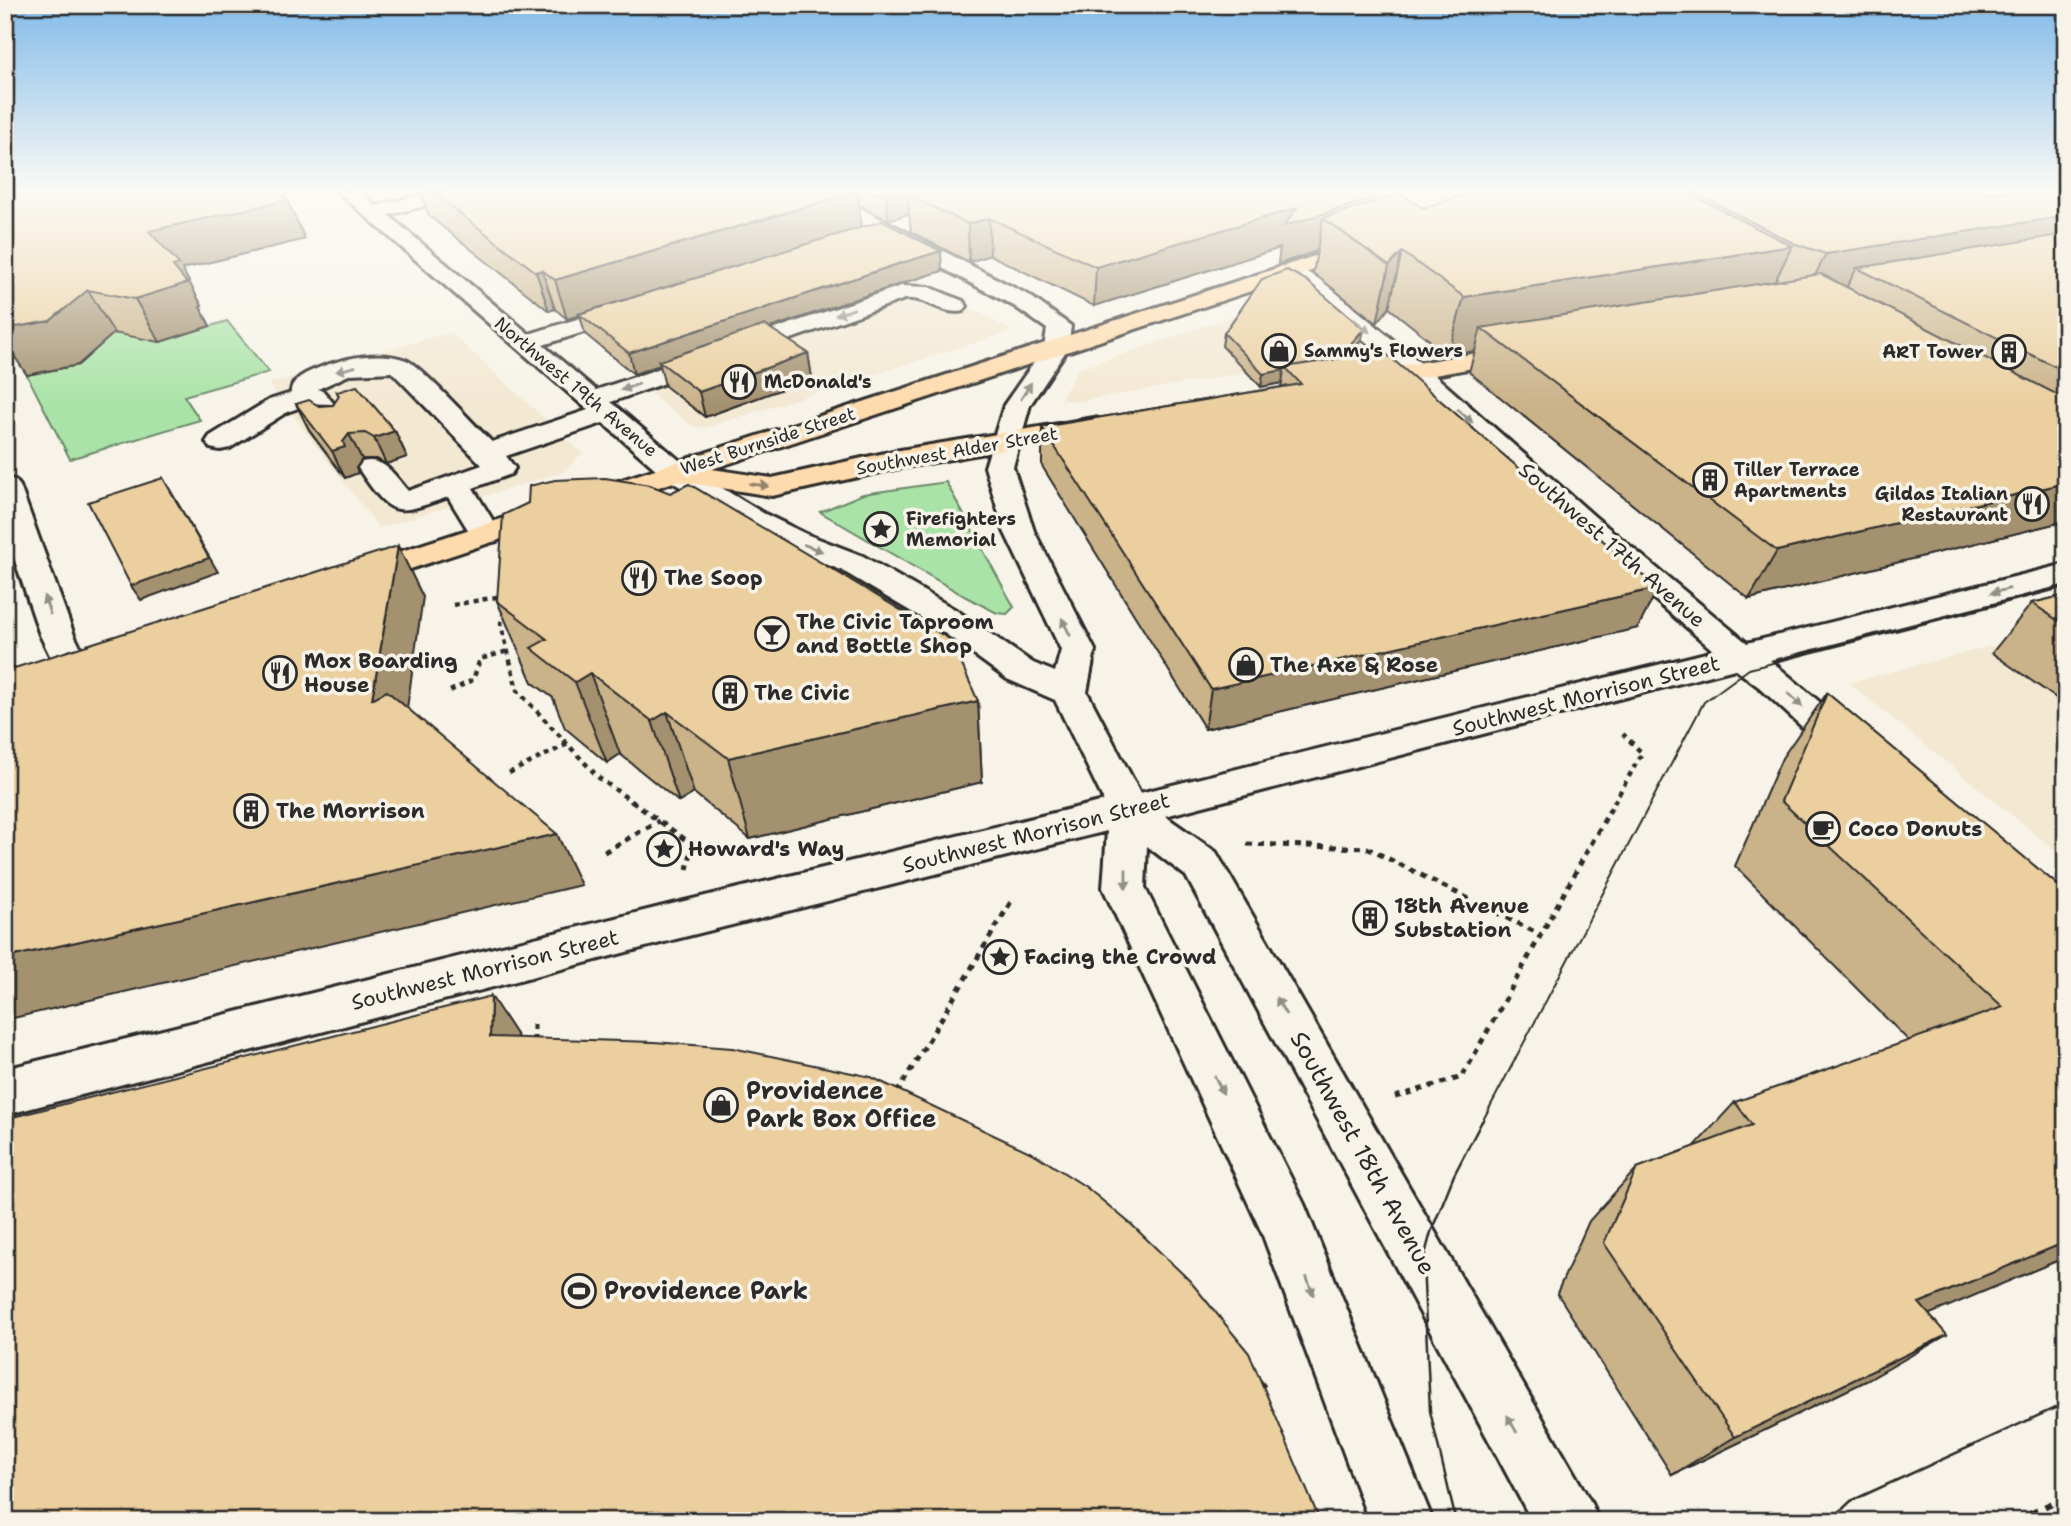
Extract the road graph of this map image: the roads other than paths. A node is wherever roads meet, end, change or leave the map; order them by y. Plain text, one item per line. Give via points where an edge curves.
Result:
1 (431, 263) edge
2 (948, 263) edge
3 (1305, 263) edge
4 (1288, 271) junction
5 (652, 303) edge
6 (955, 306) dead end
7 (524, 343) junction
8 (1056, 348) junction
9 (1550, 348) edge
10 (1414, 370) junction
11 (1335, 384) edge
12 (311, 397) junction
13 (599, 407) junction
14 (1123, 421) edge
15 (335, 422) edge
16 (1009, 440) junction
17 (220, 442) dead end
18 (485, 454) junction
19 (372, 468) dead end
20 (676, 472) junction
21 (456, 485) junction
22 (5, 486) edge
23 (486, 534) junction
24 (2066, 575) edge
25 (323, 587) edge
26 (1742, 657) junction
27 (85, 664) joint
28 (39, 679) edge
29 (1069, 692) junction
30 (1878, 772) edge
31 (1129, 811) junction
32 (5, 1092) edge
33 (1401, 1521) edge
34 (1567, 1521) edge

1 - 7 street, Northwest 19th Avenue
2 - 8 street via 1053,321 1060,333
3 - 4 main road, West Burnside Street
4 - 8 main road, West Burnside Street
4 -> 10 street, Southwest 17th Avenue via 1313,285
5 - 7 street
6 -> 13 street via 930,293 901,293
7 - 13 street, Northwest 19th Avenue
16 -> 8 street via 1017,405
8 - 20 main road, West Burnside Street
9 - 10 main road
10 - 11 main road
10 -> 26 street, Southwest 17th Avenue
12 - 15 street
12 - 17 street via 278,406
12 - 18 street via 407,373
13 - 18 street
13 - 20 street, Northwest 19th Avenue
14 - 16 main road, Southwest Alder Street
20 -> 16 main road, Southwest Alder Street via 772,486
29 -> 16 street via 1078,650 1011,509 999,467
18 - 21 street via 501,468
19 - 21 street via 403,503
20 - 23 main road, West Burnside Street
20 -> 29 street, Northwest 19th Avenue via 752,519 852,563 944,617 1020,671
21 - 23 street
27 -> 22 street via 57,635
23 - 25 main road, West Burnside Street
24 -> 26 street, Southwest Morrison Street
26 -> 30 street, Southwest 17th Avenue
26 - 31 street, Southwest Morrison Street
27 - 28 main road
29 - 31 street, Southwest 18th Avenue
31 - 32 street, Southwest Morrison Street
31 -> 33 street via 1124,888 1285,1223
34 -> 31 street, Southwest 18th Avenue via 1201,864

